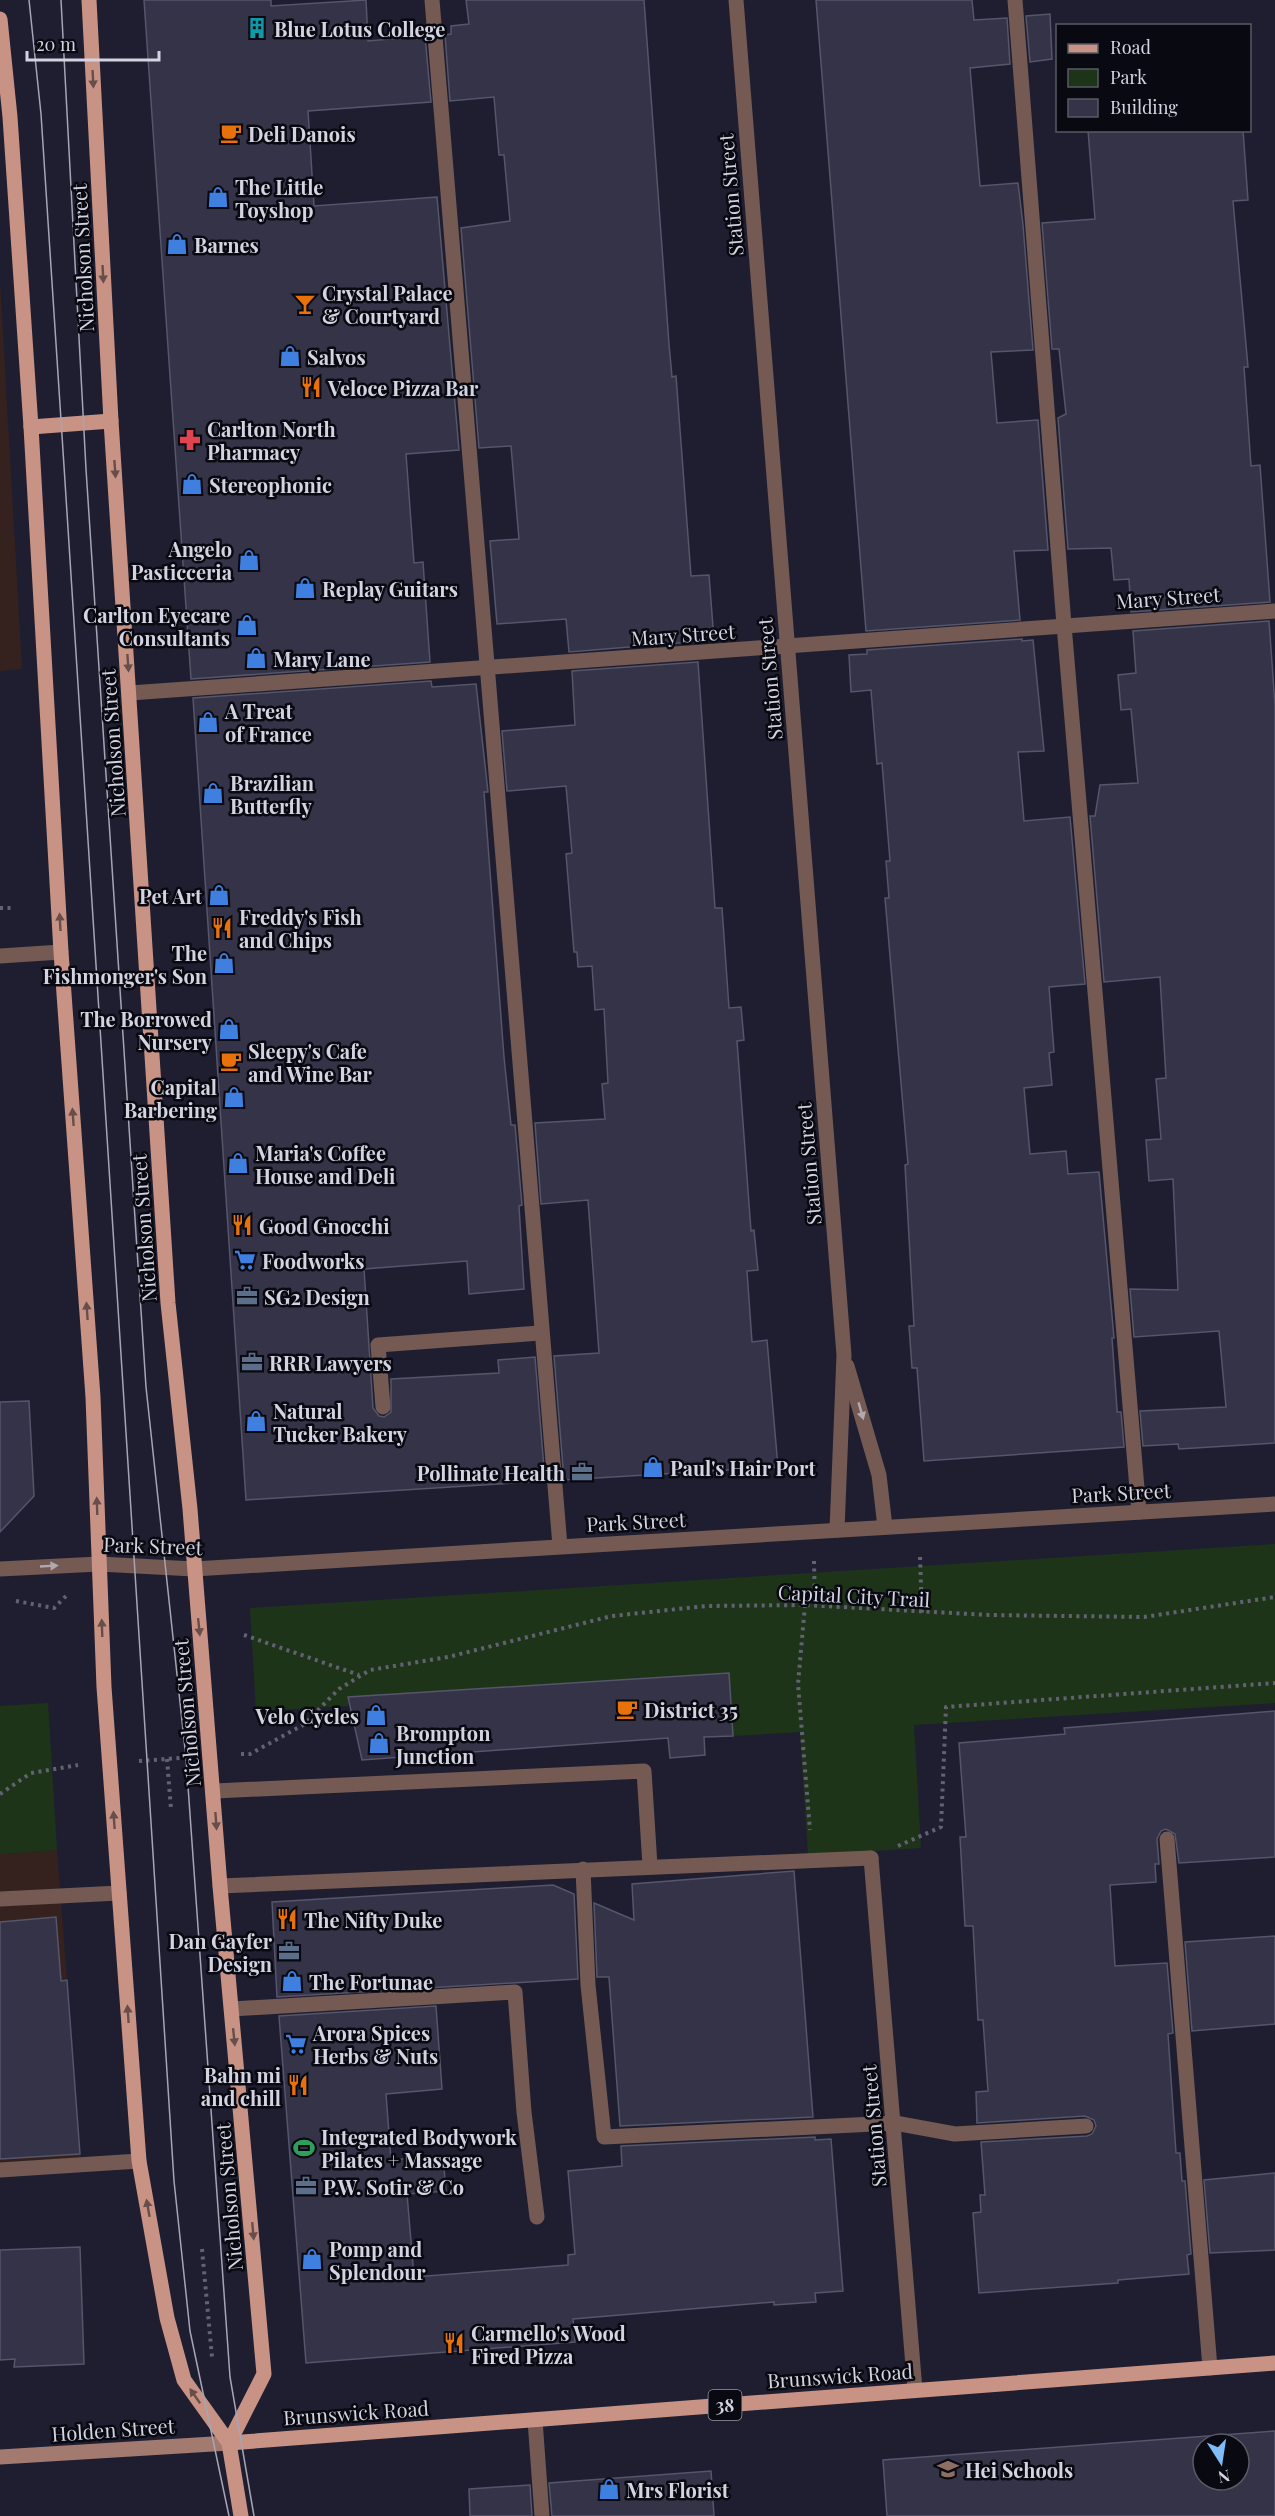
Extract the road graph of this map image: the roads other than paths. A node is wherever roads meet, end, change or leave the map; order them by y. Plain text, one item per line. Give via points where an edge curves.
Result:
1 (89, 0) edge
2 (432, 0) edge
3 (736, 0) edge
4 (1015, 0) edge
5 (0, 19) edge
6 (111, 421) junction
7 (31, 427) junction
8 (1275, 611) edge
9 (1064, 625) junction
10 (788, 647) junction
11 (486, 669) junction
12 (130, 693) junction
13 (61, 952) junction
14 (0, 956) edge
15 (540, 1333) junction
16 (844, 1355) junction
17 (383, 1407) dead end
18 (1275, 1504) edge
19 (1140, 1512) junction
20 (885, 1527) junction
21 (837, 1530) junction
22 (560, 1546) junction
23 (99, 1564) junction
24 (0, 1569) edge
25 (194, 1569) junction
26 (215, 1791) junction
27 (1167, 1839) dead end
28 (650, 1866) junction
29 (583, 1869) junction
30 (220, 1886) junction
31 (119, 1893) junction
32 (0, 1899) edge
33 (232, 2009) junction
34 (895, 2123) junction
35 (1086, 2126) dead end
36 (139, 2161) junction
37 (0, 2170) edge
38 (537, 2217) dead end
39 (1275, 2363) edge
40 (1210, 2368) junction
41 (915, 2390) junction
42 (535, 2420) junction
43 (229, 2443) junction
44 (0, 2457) edge
45 (241, 2516) edge
46 (542, 2516) edge

1 -> 6 main road, Nicholson Street
2 - 11 street
3 - 10 street, Station Street
4 - 9 street
5 - 7 main road
6 - 7 main road
6 -> 12 main road, Nicholson Street
13 -> 7 main road
8 - 9 street, Mary Street
9 - 10 street, Mary Street
9 - 19 street
10 - 11 street, Mary Street
10 - 16 street, Station Street
11 - 12 street, Mary Street
11 - 15 street
12 - 25 main road, Nicholson Street via 168,1303
13 - 14 street
23 -> 13 main road via 93,1397
15 - 17 street via 378,1345
15 - 22 street
16 -> 20 street, Station Street via 879,1474
16 - 21 street, Station Street
18 - 19 street, Park Street
19 - 20 street, Park Street
20 - 21 street, Park Street
21 - 22 street, Park Street
22 - 25 street, Park Street
24 -> 23 street, Park Street
23 - 25 street, Park Street
31 -> 23 main road
25 -> 26 main road, Nicholson Street
26 - 28 street via 644,1771
26 -> 30 main road, Nicholson Street
27 - 40 street
28 - 29 street
28 - 34 street, Station Street via 871,1858
29 - 30 street
29 - 34 street via 588,1985 604,2137
30 - 33 main road, Nicholson Street
31 - 32 street
36 -> 31 main road
33 - 38 street via 515,1992
33 -> 43 main road, Nicholson Street via 264,2374
34 - 35 street via 955,2134
34 - 41 street, Station Street
36 - 37 street
43 -> 36 main road via 184,2380 167,2318
39 - 40 main road, Brunswick Road / 38
40 - 41 main road, Brunswick Road / 38
41 - 42 main road, Brunswick Road / 38
42 - 43 main road, Brunswick Road / 38
42 - 46 street
43 - 44 main road, Holden Street / 38
43 - 45 main road

